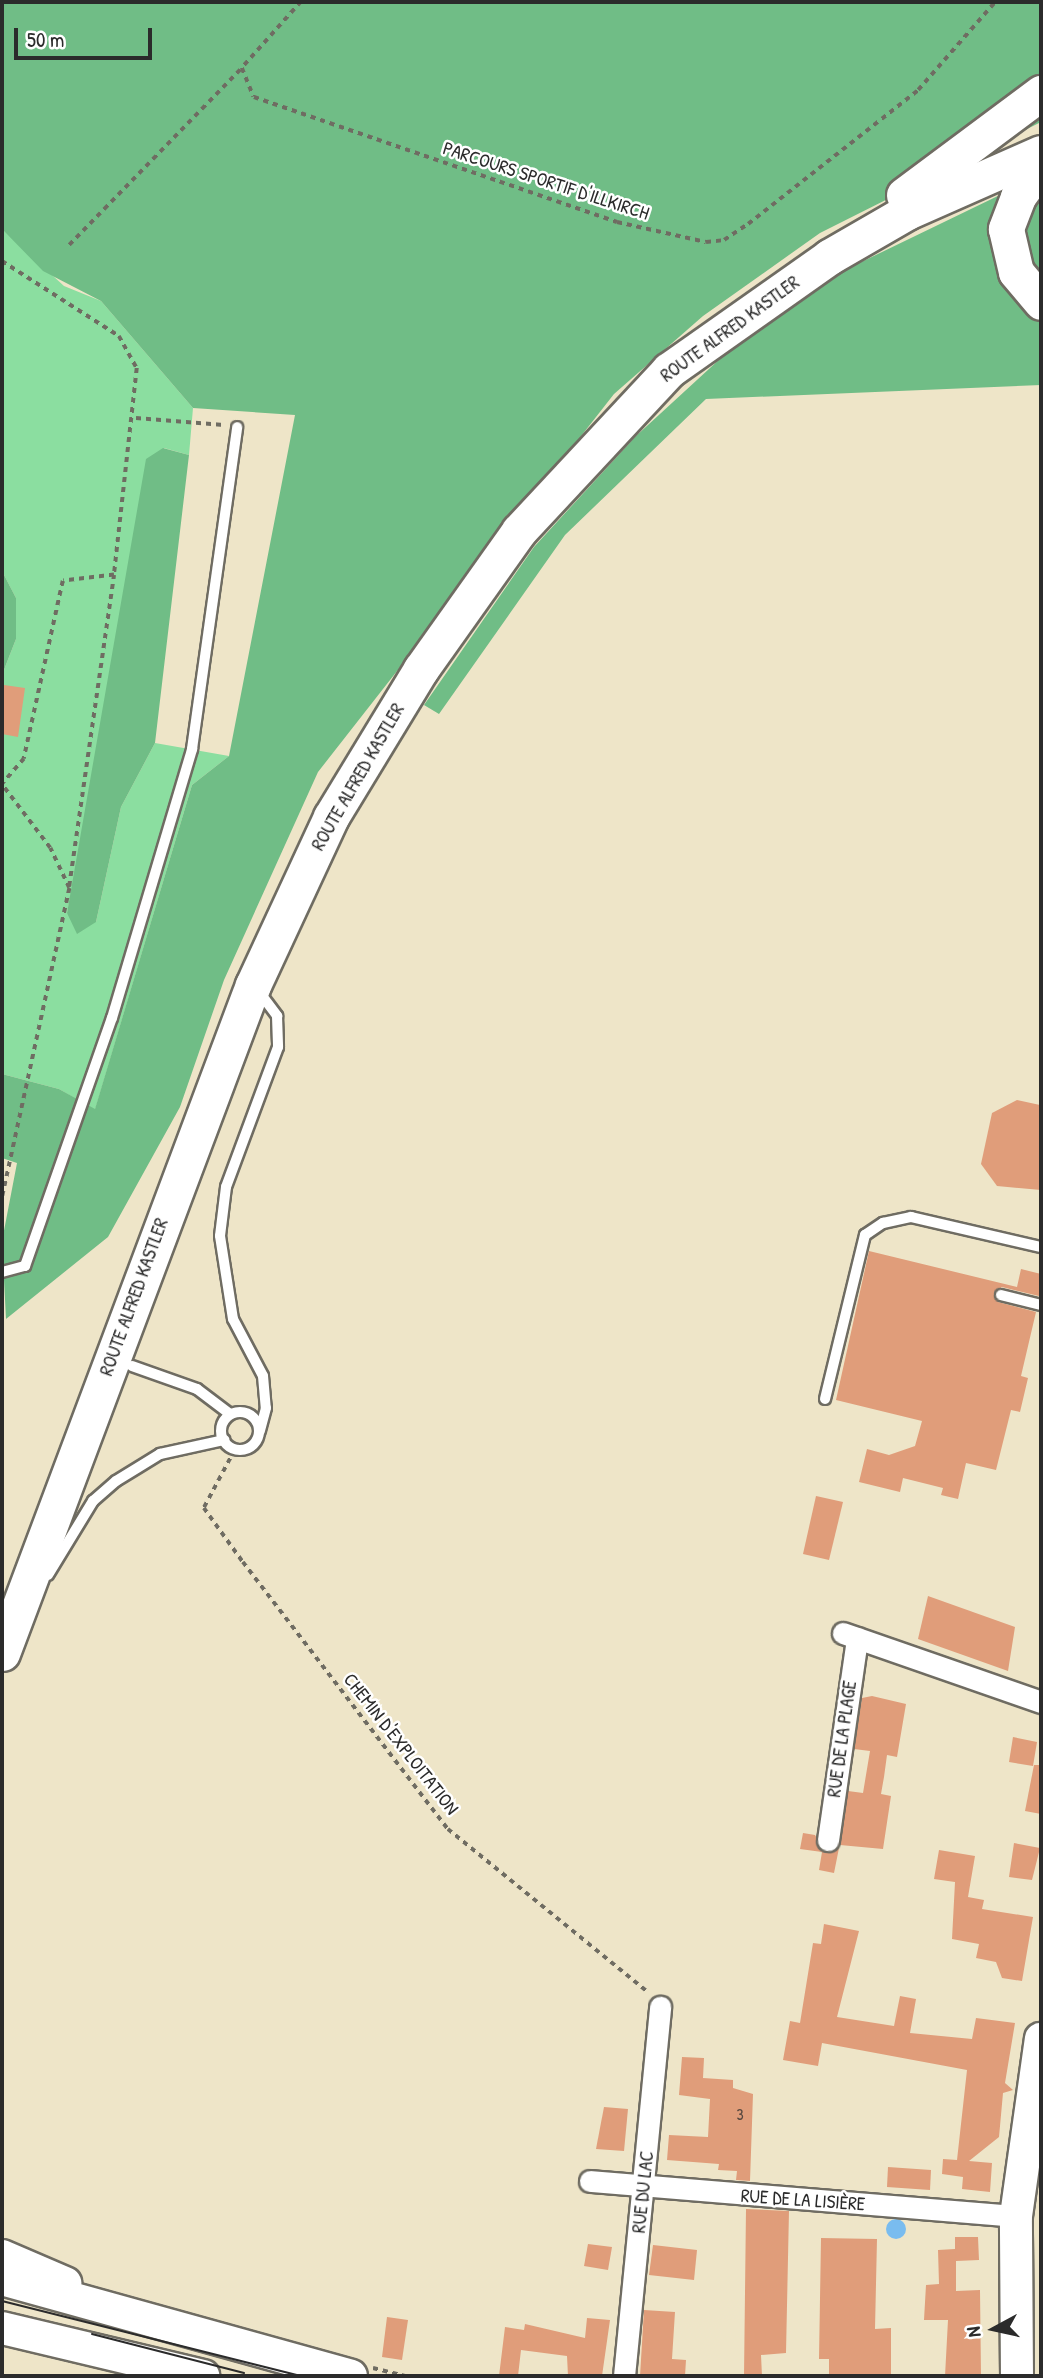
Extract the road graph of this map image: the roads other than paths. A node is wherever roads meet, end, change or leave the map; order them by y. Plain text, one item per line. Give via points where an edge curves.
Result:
1 (1041, 93) edge
2 (1041, 153) edge
3 (1041, 165) edge
4 (1041, 302) edge
5 (761, 303) junction
6 (237, 427) road end
7 (253, 985) junction
8 (1041, 1247) edge
9 (2, 1272) edge
10 (1000, 1295) dead end
11 (1041, 1305) edge
12 (132, 1366) dead end
13 (825, 1399) dead end
14 (230, 1414) junction
15 (260, 1431) junction
16 (224, 1440) junction
17 (2, 1653) edge
18 (2, 1669) edge
19 (1041, 1702) edge
20 (828, 1840) dead end
21 (660, 2007) road end
22 (1041, 2039) edge
23 (1032, 2157) edge
24 (590, 2181) dead end
25 (644, 2188) junction
26 (1016, 2216) junction
27 (2, 2256) edge
28 (2, 2279) edge
29 (112, 2310) junction
30 (2, 2328) edge
31 (203, 2376) edge
32 (351, 2376) edge
33 (624, 2376) edge
34 (1017, 2376) edge

1 - 5 main road via 953,161 829,242
2 - 5 main road, ROUTE ALFRED KASTLER via 907,212
3 - 4 main road via 1018,197 1006,229 1016,272
5 - 7 main road, ROUTE ALFRED KASTLER via 669,370 519,531 421,669 331,817
6 - 9 lane via 192,748 112,1018 25,1266
7 - 15 lane via 277,1016 278,1047 226,1187 220,1237 233,1320 263,1376 266,1408
7 - 17 main road, ROUTE ALFRED KASTLER
8 - 13 lane via 911,1217 883,1223 865,1235
10 - 11 lane
12 - 14 lane via 197,1389
14 - 15 lane via 253,1416
14 - 16 lane via 221,1429
15 - 16 lane via 252,1446 236,1449
16 - 18 lane via 160,1454 93,1501
19 - 20 street, RUE DE LA PLAGE via 850,1636
21 - 25 street, RUE DU LAC
22 - 23 main road
23 - 26 main road
24 - 25 street, RUE DE LA LISIÈRE
25 - 26 street, RUE DE LA LISIÈRE
25 - 33 street, RUE DU LAC
26 - 34 main road
27 - 29 main road via 33,2264
28 - 29 main road
29 - 32 main road
30 - 31 main road

